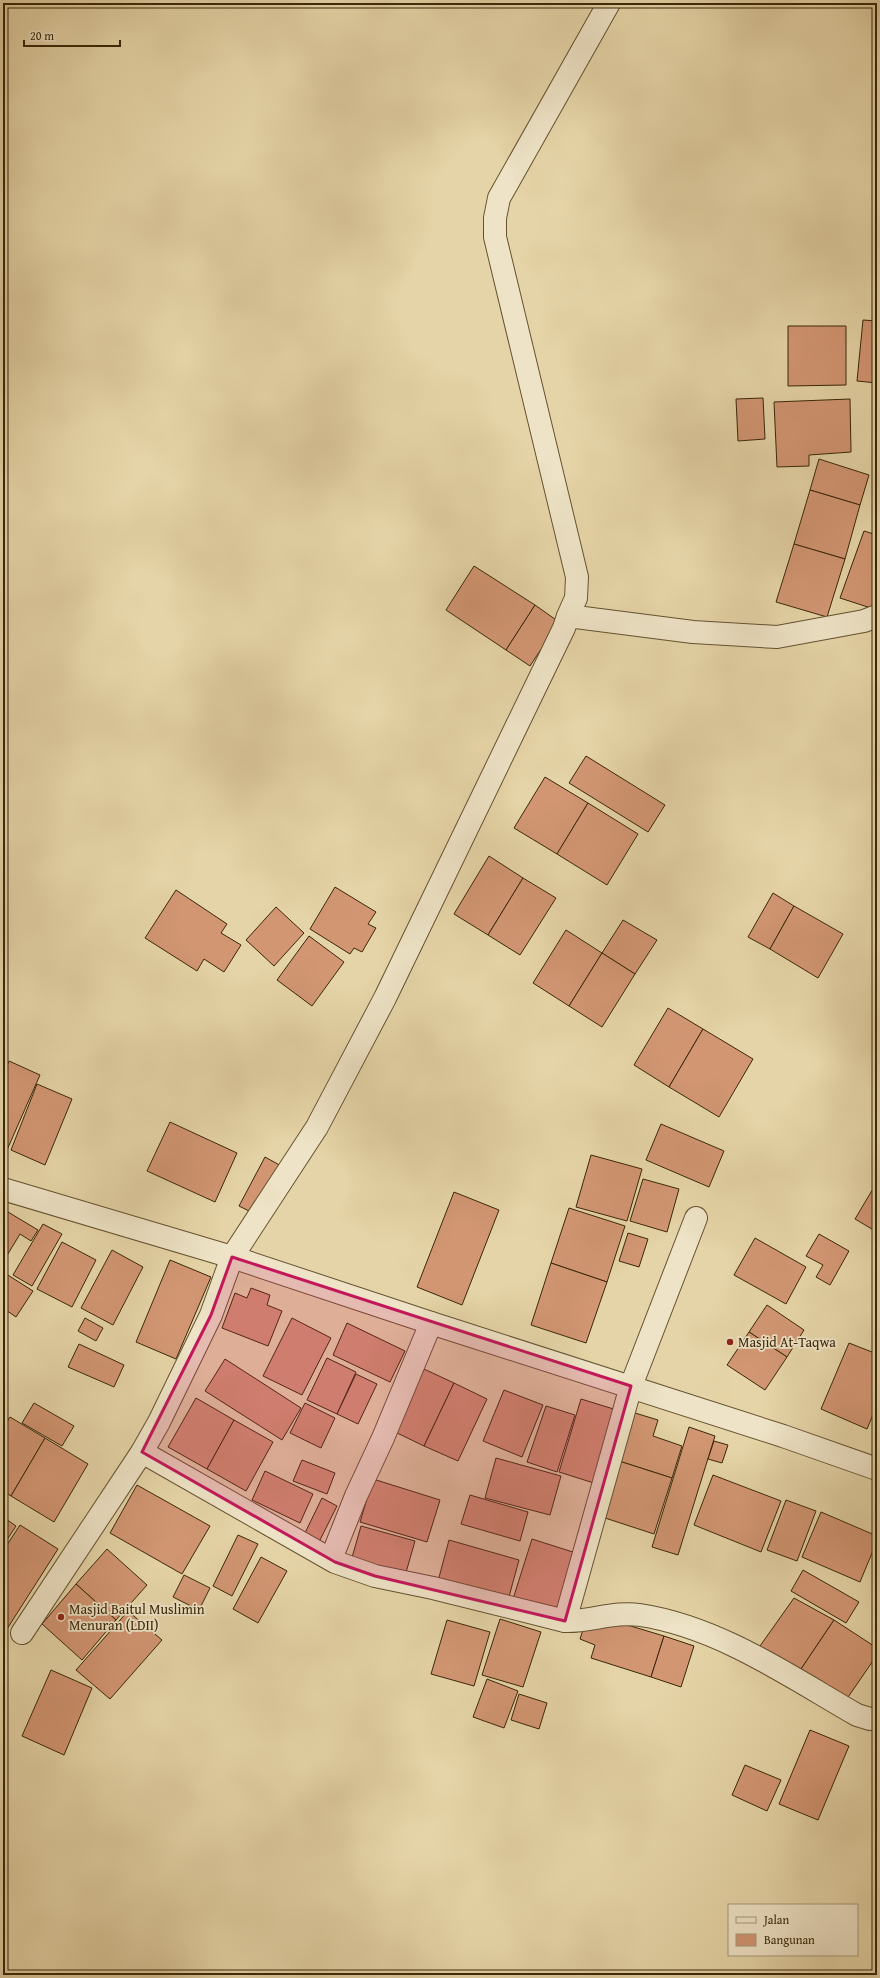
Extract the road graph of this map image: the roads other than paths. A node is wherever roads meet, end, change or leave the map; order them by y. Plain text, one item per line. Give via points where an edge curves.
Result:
1 (609, 3) edge
2 (568, 616) junction
3 (877, 616) edge
4 (3, 1189) edge
5 (696, 1218) dead end
6 (232, 1257) junction
7 (431, 1323) junction
8 (632, 1386) junction
9 (142, 1452) junction
10 (877, 1469) edge
11 (331, 1559) junction
12 (565, 1620) junction
13 (22, 1633) dead end
14 (877, 1718) edge

1 - 2 street via 500,198 495,218 495,237 577,577 576,598
2 - 3 street via 693,632 777,637 864,621
2 - 6 street via 385,998 321,1120
4 - 6 street
5 - 8 street
6 - 7 street
6 - 9 street via 212,1315
7 - 8 street
7 - 11 street
8 - 10 street
8 - 12 street
9 - 11 street
9 - 13 street
11 - 12 street via 375,1576
12 - 14 street via 579,1622 622,1614 666,1621 748,1653 857,1715 870,1719

